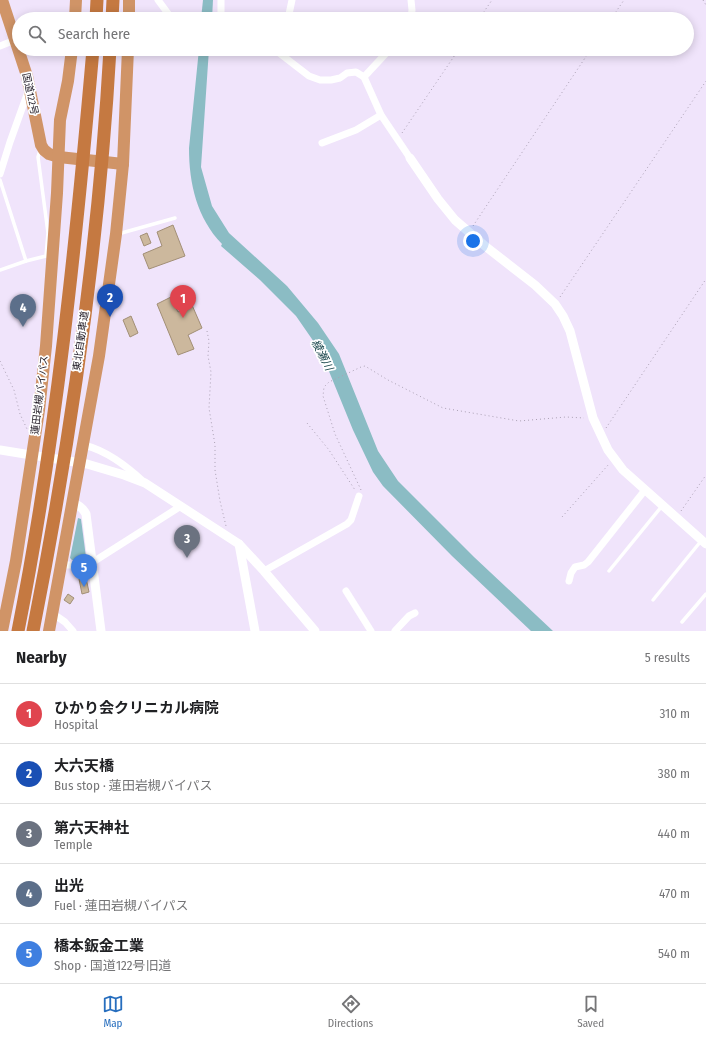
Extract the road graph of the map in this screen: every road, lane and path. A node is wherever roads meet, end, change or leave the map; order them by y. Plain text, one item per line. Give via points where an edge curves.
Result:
1 (2, 0) edge
2 (76, 0) edge
3 (97, 0) edge
4 (113, 0) edge
5 (129, 0) edge
6 (158, 0) edge
7 (221, 0) edge
8 (292, 0) edge
9 (410, 0) edge
10 (492, 0) edge
11 (624, 0) edge
12 (702, 0) edge
13 (706, 5) edge
14 (75, 12) edge
15 (96, 12) edge
16 (112, 12) edge
17 (129, 12) edge
18 (167, 12) edge
19 (220, 12) edge
20 (289, 12) edge
21 (412, 12) edge
22 (484, 12) edge
23 (616, 12) edge
24 (3, 13) edge
25 (12, 33) edge
26 (12, 41) edge
27 (0, 46) edge
28 (21, 56) edge
29 (71, 56) edge
30 (92, 56) edge
31 (109, 56) edge
32 (127, 56) edge
33 (287, 56) edge
34 (384, 56) edge
35 (454, 56) edge
36 (586, 56) edge
37 (364, 77) junction
38 (706, 81) edge
39 (30, 88) junction
40 (381, 116) junction
41 (397, 140) junction
42 (322, 142) dead end
43 (41, 145) junction
44 (64, 158) junction
45 (410, 158) joint
46 (118, 164) junction
47 (0, 174) edge
48 (0, 180) edge
49 (175, 218) dead end
50 (468, 233) junction
51 (116, 234) junction
52 (26, 261) junction
53 (0, 270) edge
54 (706, 279) edge
55 (555, 304) junction
56 (207, 331) dead end
57 (0, 361) edge
58 (593, 418) junction
59 (307, 423) dead end
60 (29, 432) dead end
61 (600, 436) junction
62 (84, 445) junction
63 (0, 450) edge
64 (614, 458) junction
65 (706, 476) edge
66 (145, 483) junction
67 (645, 490) junction
68 (359, 496) junction
69 (72, 503) junction
70 (181, 506) junction
71 (662, 506) junction
72 (562, 518) dead end
73 (677, 518) junction
74 (229, 538) junction
75 (704, 542) edge
76 (239, 544) junction
77 (93, 563) junction
78 (62, 565) junction
79 (264, 571) junction
80 (609, 571) dead end
81 (569, 581) dead end
82 (346, 591) dead end
83 (706, 594) edge
84 (653, 600) dead end
85 (415, 613) dead end
86 (52, 614) junction
87 (682, 622) dead end
88 (2, 631) edge
89 (18, 631) edge
90 (33, 631) edge
91 (49, 631) edge
92 (73, 631) edge
93 (101, 631) edge
94 (255, 631) edge
95 (316, 631) edge
96 (371, 631) edge
97 (395, 631) edge

1 - 24 highway, 国道122号
2 - 14 highway
3 - 15 highway
4 - 16 highway
5 - 17 highway
6 - 18 street
7 - 19 street
8 - 20 street
9 - 21 street
10 - 22 path
11 - 23 path
12 - 13 path
24 - 25 highway, 国道122号
26 - 27 street
28 - 39 highway, 国道122号
29 - 44 highway, 蓮田岩槻バイパス via 60,120 58,149
30 - 89 highway, 東北自動車道 via 70,284 39,512
31 - 90 highway, 東北自動車道 via 102,159 80,356
32 - 46 highway
33 - 37 street via 309,76 320,80 331,80 356,72
34 - 37 street
35 - 41 path
36 - 50 path
37 - 40 street
38 - 55 path
39 - 43 highway, 国道122号
39 - 47 street
40 - 41 street
40 - 42 street via 356,130
41 - 45 street
43 - 44 highway via 49,154
43 - 52 lane via 38,157 48,233 46,256
44 - 46 highway
44 - 88 highway, 蓮田岩槻バイパス via 39,410 16,561
45 - 50 street via 445,209
46 - 51 highway
48 - 52 lane
49 - 51 lane
50 - 55 street via 535,285
51 - 62 highway
52 - 53 lane
54 - 61 path
55 - 58 street via 570,331
56 - 74 path via 215,470
57 - 60 path
58 - 61 street
58 - 68 path via 566,417 520,421 442,408 365,366 329,382 324,386 323,396 335,434 361,490
59 - 68 path via 329,450
61 - 64 street
62 - 66 street via 113,457
62 - 69 highway
63 - 66 street via 87,464
64 - 67 street via 622,470
64 - 72 path
65 - 73 path
66 - 70 street
67 - 71 street
67 - 81 street via 588,562 584,566 575,567
68 - 79 street via 351,520 347,524
69 - 77 street via 84,509 86,514
69 - 78 highway
70 - 74 street
70 - 77 street
71 - 73 street
71 - 80 lane
73 - 75 street
74 - 76 street
75 - 84 lane
76 - 79 street
76 - 94 street
77 - 78 street
77 - 93 street
78 - 86 highway
79 - 95 street
82 - 96 street
83 - 87 lane
85 - 97 street via 408,616
86 - 91 highway
86 - 92 street

